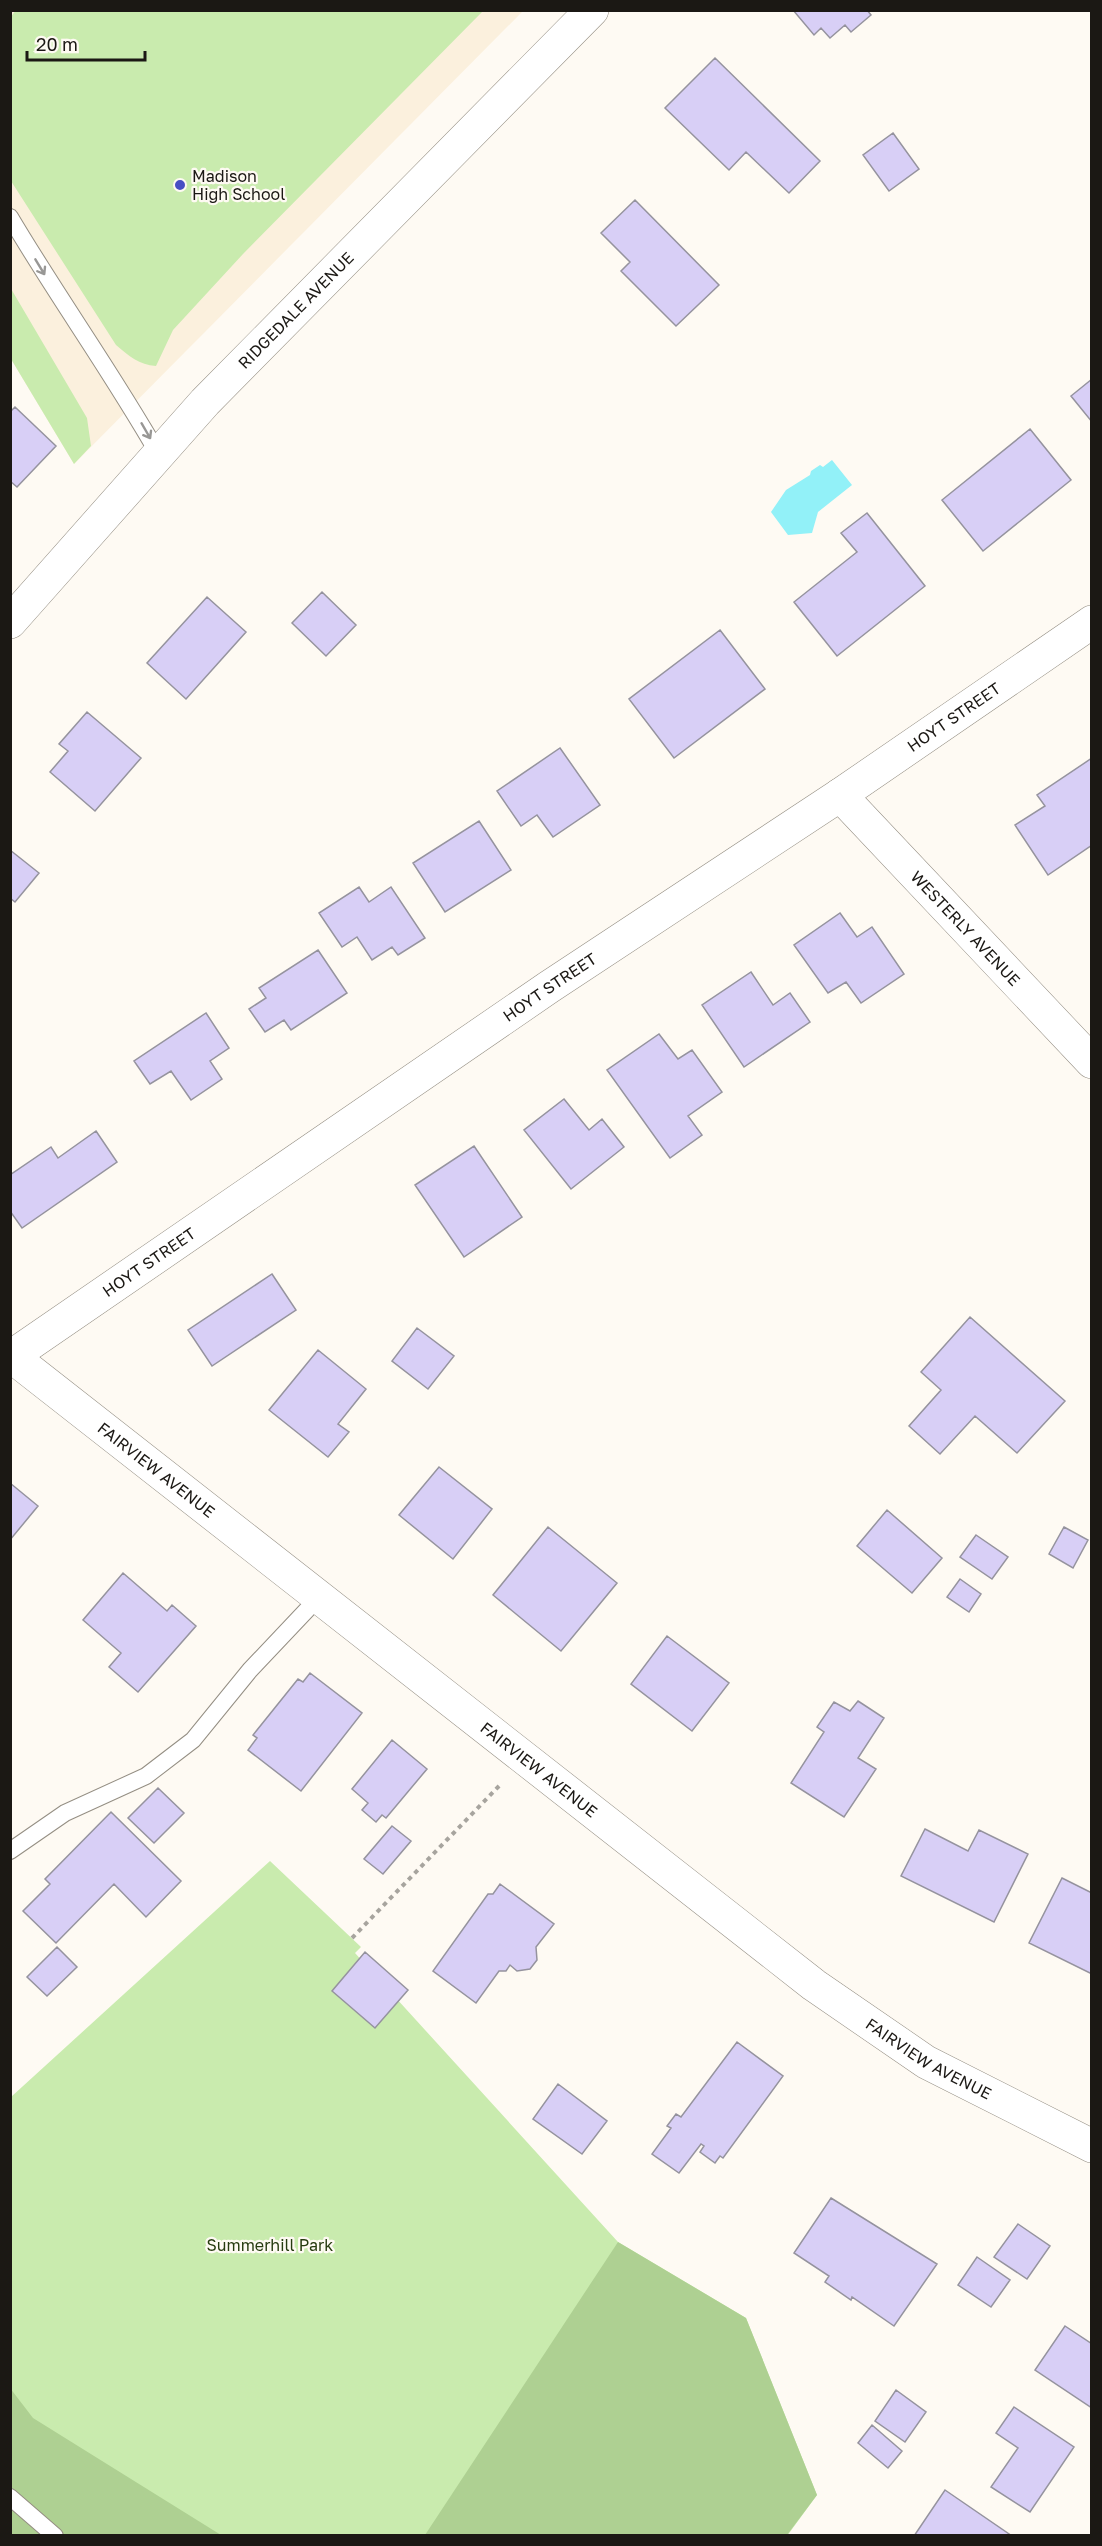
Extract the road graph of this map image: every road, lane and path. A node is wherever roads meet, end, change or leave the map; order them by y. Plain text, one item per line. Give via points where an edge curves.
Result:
1 (592, 10) edge
2 (10, 217) edge
3 (159, 455) junction
4 (10, 622) edge
5 (1092, 622) edge
6 (840, 795) junction
7 (1092, 1062) edge
8 (11, 1356) edge
9 (320, 1596) junction
10 (507, 1777) dead end
11 (10, 1851) edge
12 (352, 1938) dead end
13 (1092, 2146) edge
14 (10, 2497) edge
15 (55, 2535) edge

1 - 3 street, RIDGEDALE AVENUE via 205,402
2 -> 3 lane
3 - 4 street, RIDGEDALE AVENUE
5 - 6 street, HOYT STREET
6 - 7 street, WESTERLY AVENUE
6 - 8 street, HOYT STREET via 549,987
8 - 9 street, FAIRVIEW AVENUE
9 - 11 lane via 250,1670 193,1740 146,1776 65,1813
9 - 13 street, FAIRVIEW AVENUE via 814,1985 926,2062
10 - 12 path
14 - 15 lane

